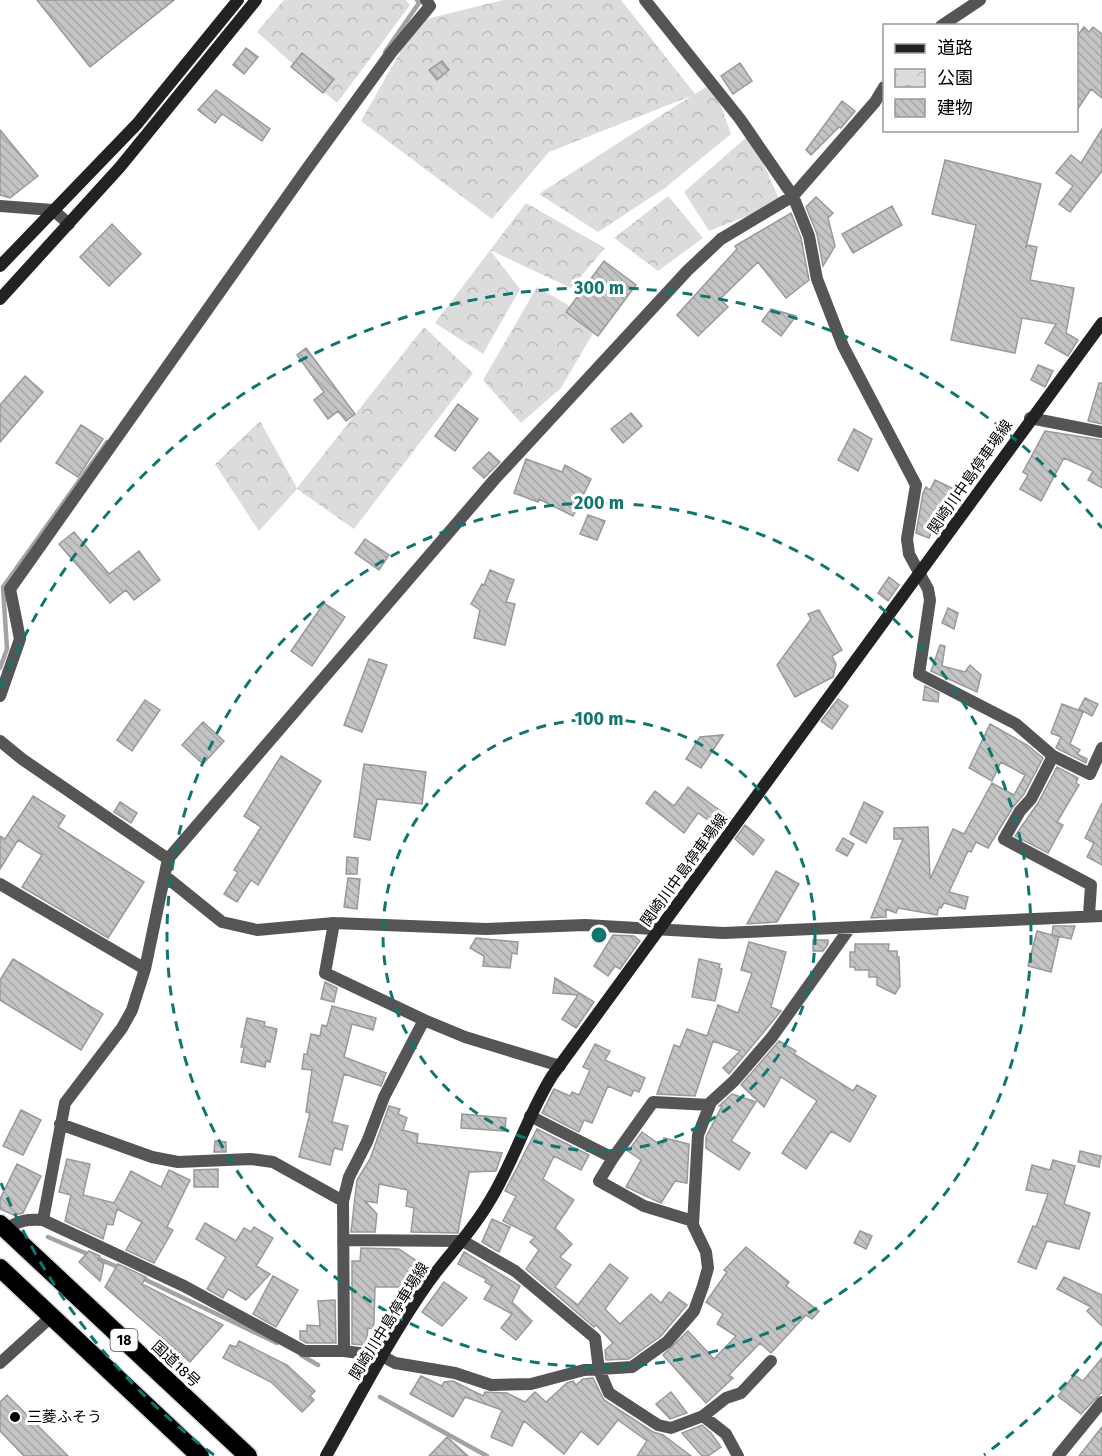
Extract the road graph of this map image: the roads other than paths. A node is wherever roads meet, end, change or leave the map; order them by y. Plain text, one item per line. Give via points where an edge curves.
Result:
1 (238, 0) edge
2 (256, 0) edge
3 (426, 0) edge
4 (645, 0) edge
5 (980, 0) edge
6 (944, 24) edge
7 (883, 90) edge
8 (793, 196) junction
9 (0, 206) edge
10 (52, 210) junction
11 (69, 224) junction
12 (0, 266) edge
13 (0, 299) edge
14 (1102, 323) edge
15 (1030, 418) junction
16 (1102, 432) edge
17 (921, 573) junction
18 (0, 696) edge
19 (0, 741) edge
20 (1102, 748) edge
21 (1053, 756) junction
22 (168, 859) junction
23 (165, 876) junction
24 (0, 884) edge
25 (1096, 916) edge
26 (334, 923) junction
27 (849, 929) junction
28 (658, 931) junction
29 (145, 969) junction
30 (424, 1020) junction
31 (560, 1066) junction
32 (710, 1105) junction
33 (530, 1116) junction
34 (60, 1124) junction
35 (614, 1158) junction
36 (344, 1201) junction
37 (44, 1220) junction
38 (693, 1221) junction
39 (3, 1227) edge
40 (343, 1240) junction
41 (463, 1241) junction
42 (0, 1268) edge
43 (51, 1317) junction
44 (344, 1351) junction
45 (382, 1356) junction
46 (771, 1362) dead end
47 (0, 1363) edge
48 (599, 1370) junction
49 (1102, 1402) edge
50 (703, 1416) junction
51 (200, 1456) edge
52 (248, 1456) edge
53 (326, 1456) edge
54 (738, 1456) edge
55 (1058, 1456) edge

1 - 10 main road via 137,124
2 - 11 main road
3 - 18 street via 430,6 313,161 10,589 20,639
4 - 8 street via 740,119
5 - 6 street
7 - 8 street
8 - 17 street via 809,236 817,279 843,346 915,485 907,539 909,554
8 - 22 street via 721,240 687,270 494,480
9 - 10 street
10 - 11 street
10 - 12 main road
11 - 13 main road
14 - 15 main road, 関崎川中島停車場線
15 - 16 street
15 - 17 main road, 関崎川中島停車場線
17 - 21 street via 930,600 919,674 1016,724
17 - 28 main road, 関崎川中島停車場線
19 - 22 street
20 - 21 street via 1090,774
21 - 25 street via 1031,800 1004,839 1091,885
22 - 23 street
23 - 26 street via 222,922 257,930
23 - 29 street
24 - 29 street
25 - 27 street
26 - 28 street via 486,928 585,925
26 - 30 street via 325,973
27 - 28 street
27 - 32 street via 772,1037
28 - 31 main road, 関崎川中島停車場線
29 - 34 street via 123,1028 65,1103
30 - 31 street
30 - 36 street via 384,1097 349,1177
31 - 33 main road, 関崎川中島停車場線
32 - 35 street via 652,1102
32 - 38 street via 698,1135
33 - 35 street
33 - 41 main road, 関崎川中島停車場線 via 490,1201
34 - 36 street via 152,1157 178,1162 273,1162
34 - 37 street
35 - 38 street via 599,1180 644,1206
36 - 40 street
37 - 39 street via 30,1219
37 - 44 street via 184,1286 304,1351
38 - 48 street via 708,1268 694,1311 667,1342 632,1367
39 - 52 highway, 国道18号 / 18
40 - 41 street
40 - 44 street
41 - 45 main road, 関崎川中島停車場線 via 429,1281
41 - 48 street via 515,1271 595,1338
42 - 43 highway, 18
43 - 47 street
43 - 51 highway, 18
44 - 45 street
45 - 48 street via 395,1363 455,1373 491,1385 531,1384 584,1370
45 - 53 main road, 関崎川中島停車場線
46 - 50 street via 741,1393 726,1398
48 - 50 street via 609,1393 657,1425 671,1428
49 - 55 street
50 - 54 street via 726,1434

